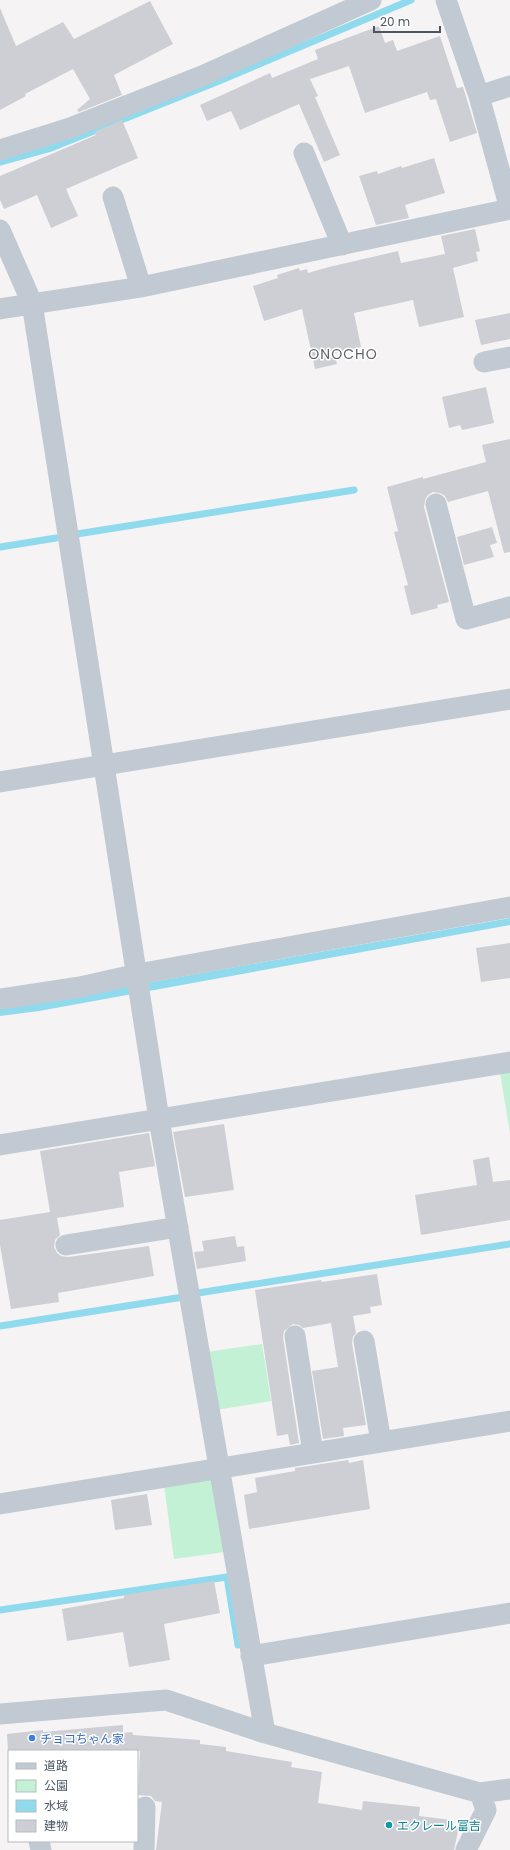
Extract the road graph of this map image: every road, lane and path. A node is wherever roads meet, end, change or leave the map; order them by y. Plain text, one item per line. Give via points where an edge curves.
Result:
1 (371, 0) edge
2 (446, 0) edge
3 (510, 86) edge
4 (479, 96) junction
5 (0, 150) edge
6 (304, 153) dead end
7 (113, 197) dead end
8 (509, 204) edge
9 (0, 230) edge
10 (342, 245) junction
11 (141, 287) junction
12 (32, 303) junction
13 (0, 309) edge
14 (510, 357) edge
15 (484, 362) dead end
16 (436, 504) dead end
17 (510, 606) edge
18 (510, 699) edge
19 (103, 765) junction
20 (0, 782) edge
21 (510, 907) edge
22 (139, 983) junction
23 (0, 999) edge
24 (510, 1062) edge
25 (159, 1119) junction
26 (0, 1145) edge
27 (178, 1227) junction
28 (66, 1245) dead end
29 (295, 1336) dead end
30 (364, 1341) dead end
31 (510, 1421) edge
32 (381, 1442) junction
33 (313, 1453) junction
34 (220, 1468) junction
35 (0, 1504) edge
36 (510, 1613) edge
37 (251, 1656) junction
38 (0, 1714) edge
39 (265, 1733) junction
40 (510, 1789) edge
41 (480, 1794) junction
42 (145, 1807) dead end
43 (144, 1850) edge
44 (466, 1850) edge

1 - 5 street via 202,76 70,128
2 - 4 street
3 - 4 street
4 - 8 street
6 - 10 street
7 - 11 street
8 - 10 street
9 - 12 street
10 - 11 street
11 - 12 street
12 - 13 street
12 - 19 street
14 - 15 street
16 - 17 street via 466,619
18 - 19 street
19 - 20 street
19 - 22 street
21 - 22 street
22 - 23 street via 80,987
22 - 25 street
24 - 25 street
25 - 26 street
25 - 27 street
27 - 28 street
27 - 34 street
29 - 33 street
30 - 32 street
31 - 32 street
32 - 33 street
33 - 34 street
34 - 35 street
34 - 37 street
36 - 37 street
37 - 39 street
38 - 39 street via 166,1700
39 - 41 street
40 - 41 street
41 - 44 street via 486,1810
42 - 43 street

